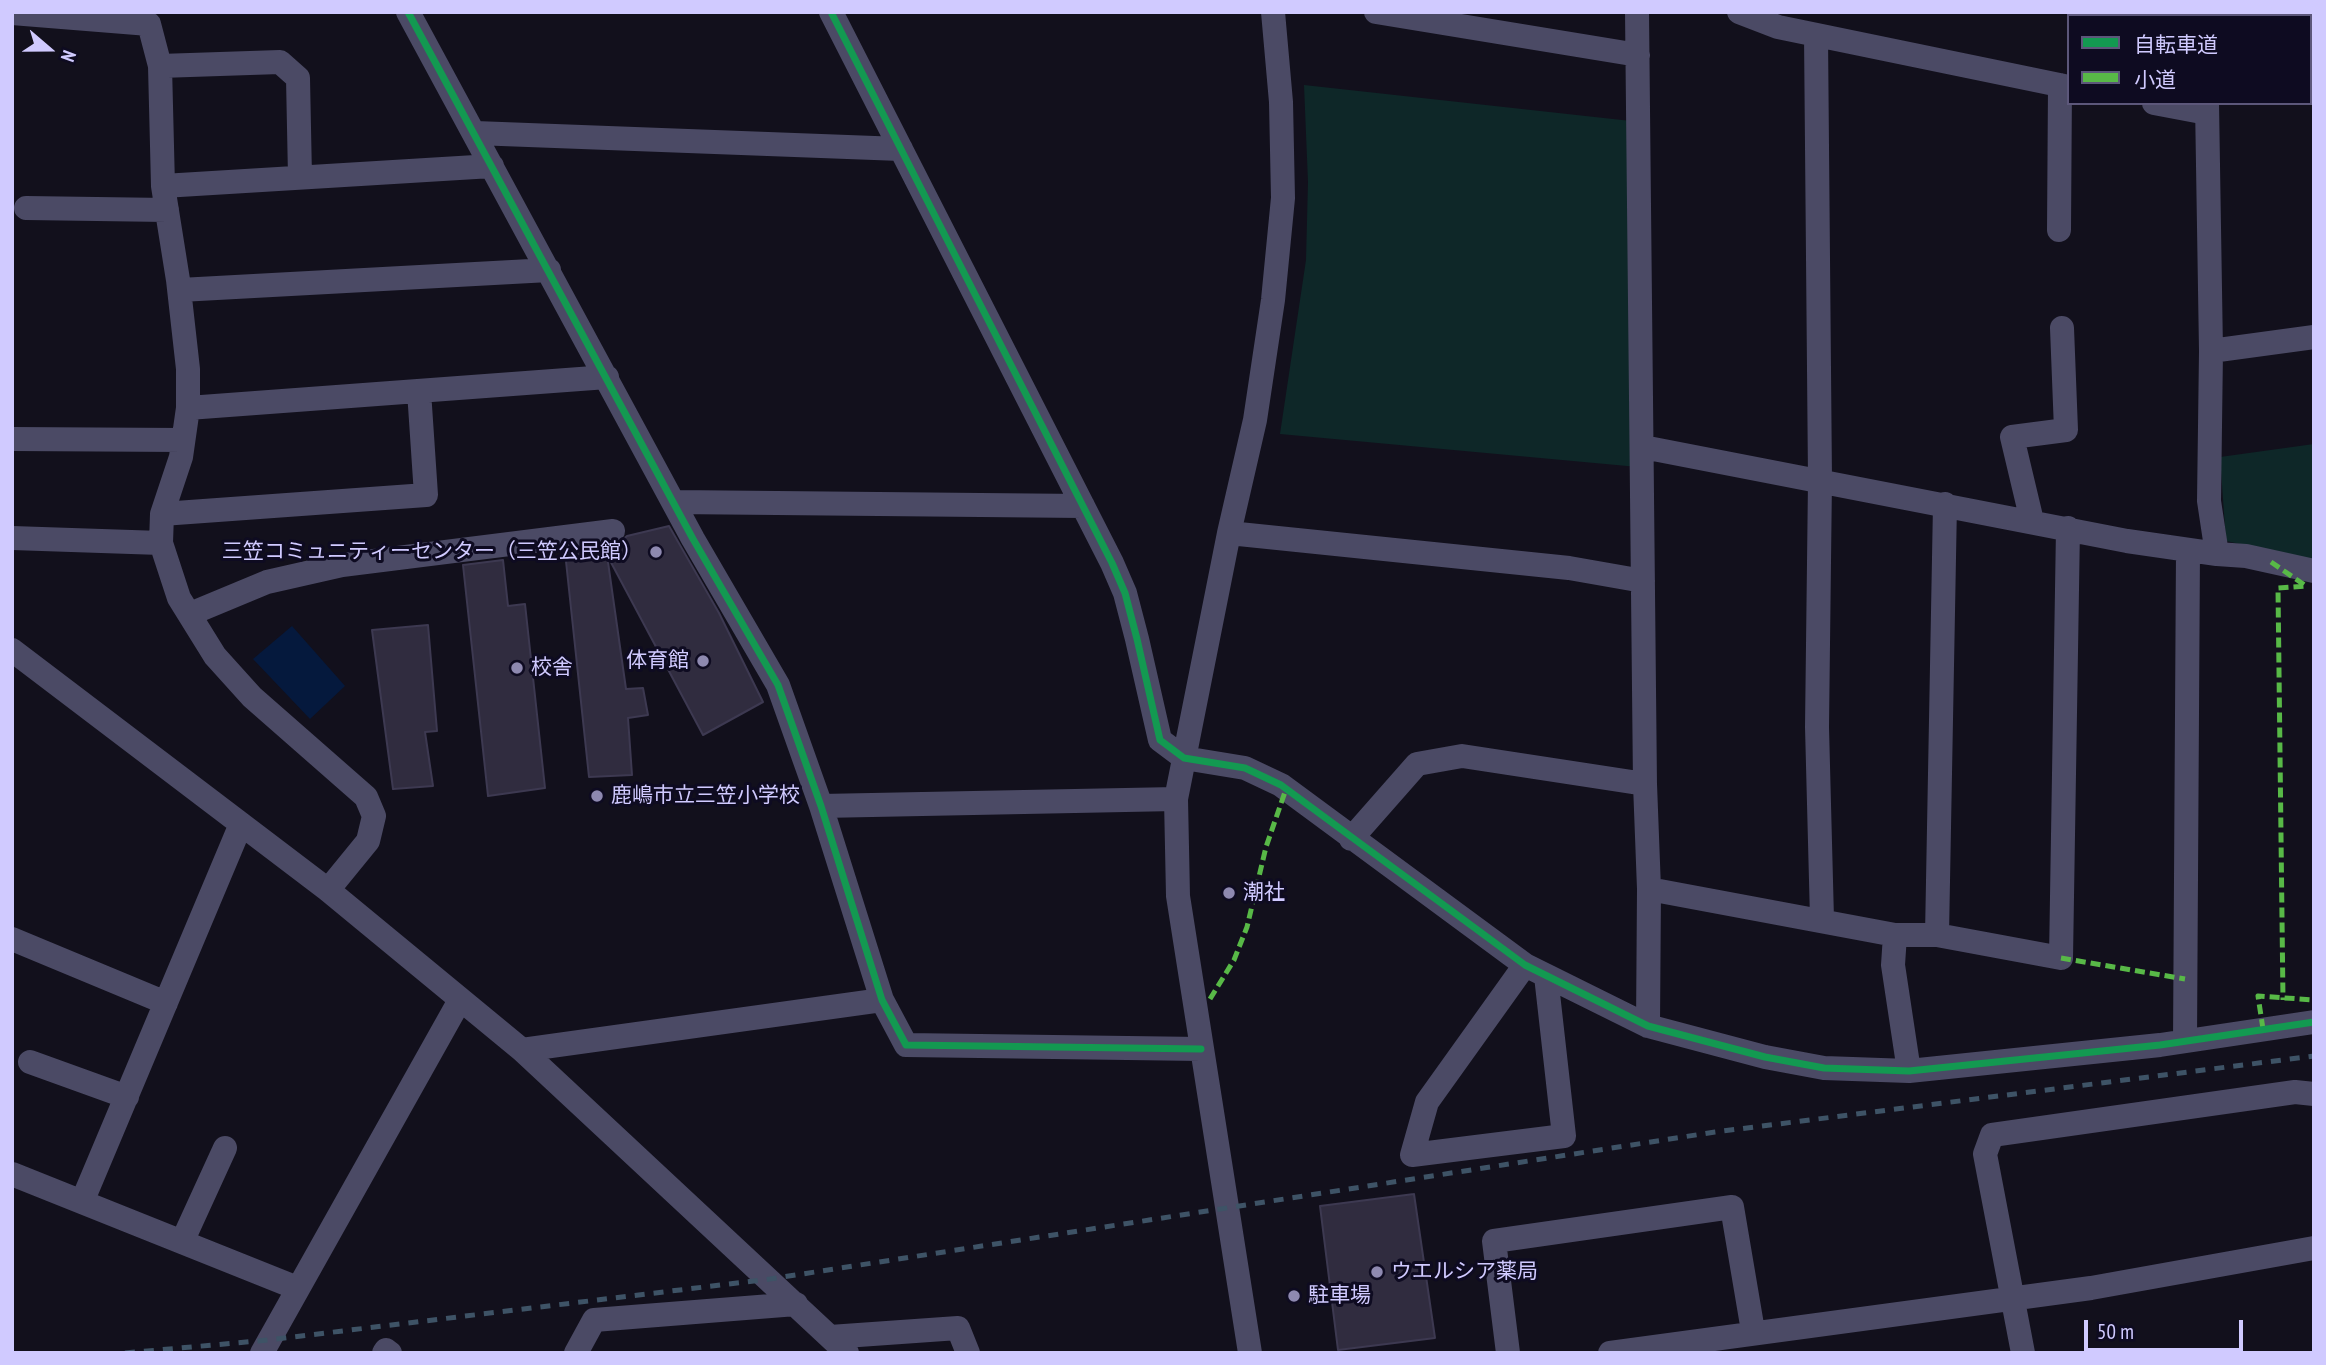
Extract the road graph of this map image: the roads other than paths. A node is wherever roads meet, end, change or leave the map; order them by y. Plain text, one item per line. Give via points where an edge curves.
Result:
1 (408, 12) edge
2 (831, 12) edge
3 (1273, 12) edge
4 (1376, 12) edge
5 (1637, 12) edge
6 (1740, 12) edge
7 (12, 13) edge
8 (79, 15) edge
9 (1816, 35) junction
10 (1638, 55) junction
11 (160, 66) junction
12 (2064, 86) edge
13 (2175, 105) edge
14 (2207, 108) edge
15 (475, 133) junction
16 (901, 149) junction
17 (492, 166) junction
18 (300, 177) junction
19 (163, 186) junction
20 (26, 208) dead end
21 (167, 210) junction
22 (2059, 230) dead end
23 (549, 270) junction
24 (180, 290) junction
25 (2063, 328) dead end
26 (2314, 337) edge
27 (2211, 351) junction
28 (607, 377) junction
29 (419, 391) junction
30 (188, 408) junction
31 (12, 439) edge
32 (183, 440) junction
33 (1643, 447) junction
34 (1820, 480) junction
35 (674, 502) junction
36 (1945, 504) junction
37 (1083, 506) junction
38 (162, 514) junction
39 (2032, 521) junction
40 (2068, 528) junction
41 (613, 531) dead end
42 (1229, 533) junction
43 (12, 538) edge
44 (161, 543) junction
45 (2188, 550) junction
46 (2217, 554) junction
47 (2314, 571) edge
48 (1643, 581) junction
49 (190, 614) junction
50 (12, 650) edge
51 (1184, 758) junction
52 (1645, 784) junction
53 (1176, 799) junction
54 (821, 806) junction
55 (241, 824) junction
56 (1351, 839) junction
57 (1649, 889) junction
58 (328, 890) junction
59 (1822, 919) junction
60 (1895, 935) junction
61 (1937, 935) junction
62 (12, 939) edge
63 (1535, 970) junction
64 (460, 1000) junction
65 (882, 1000) junction
66 (166, 1003) junction
67 (2314, 1022) edge
68 (1648, 1026) junction
69 (2185, 1041) junction
70 (1201, 1049) junction
71 (522, 1050) junction
72 (30, 1062) dead end
73 (1909, 1071) junction
74 (2314, 1094) edge
75 (127, 1097) junction
76 (226, 1149) dead end
77 (12, 1174) edge
78 (82, 1202) junction
79 (182, 1242) junction
80 (2314, 1248) edge
81 (297, 1288) junction
82 (2011, 1298) junction
83 (796, 1304) junction
84 (1752, 1331) junction
85 (838, 1345) edge
86 (262, 1353) edge
87 (384, 1353) edge
88 (390, 1353) edge
89 (576, 1353) edge
90 (968, 1353) edge
91 (1250, 1353) edge
92 (1508, 1353) edge
93 (1610, 1353) edge
94 (2023, 1353) edge

1 - 15 street
2 - 16 street
3 - 42 street via 1283,198 1255,420
4 - 10 street
5 - 10 street
6 - 9 street
7 - 8 street
8 - 11 street via 149,24
9 - 12 street
9 - 34 street
10 - 33 street
11 - 18 street via 280,62 298,78
11 - 19 street
12 - 22 street
13 - 14 street
14 - 27 street
15 - 16 street
15 - 17 street
16 - 37 street
17 - 18 street
17 - 23 street
18 - 19 street
19 - 21 street
20 - 21 street
21 - 24 street
23 - 24 street
23 - 28 street
24 - 30 street
25 - 39 street via 2066,430 2012,437
26 - 27 street
27 - 46 street via 2209,501
28 - 29 street
28 - 35 street
29 - 30 street
29 - 38 street via 426,495
30 - 32 street
31 - 32 street
32 - 38 street
33 - 34 street
33 - 48 street
34 - 36 street
34 - 59 street via 1817,727
35 - 37 street
35 - 54 street via 778,685
36 - 39 street
36 - 61 street
37 - 51 street via 1125,593 1160,740
38 - 44 street
39 - 40 street
40 - 45 street
40 - 61 street via 2061,958
41 - 49 street via 342,565 267,582
42 - 48 street via 1569,568
42 - 51 street
43 - 44 street
44 - 49 street via 179,598
45 - 46 street
45 - 69 street
46 - 47 street
48 - 52 street
49 - 58 street via 215,656 252,697 366,797 374,816 368,841
50 - 55 street
51 - 53 street
51 - 56 street via 1245,768 1281,785
52 - 56 street via 1462,756 1417,764
52 - 57 street
53 - 54 street
53 - 70 street via 1178,896
54 - 65 street
55 - 58 street
55 - 66 street
56 - 63 street
57 - 59 street
57 - 68 street
58 - 64 street
59 - 60 street
60 - 61 street
60 - 73 street via 1893,965
62 - 66 street
63 - 63 street via 1564,1136 1412,1155 1427,1102
63 - 68 street
64 - 71 street
64 - 81 street
65 - 70 street via 906,1045
65 - 71 street
66 - 75 street
67 - 69 street
68 - 73 street via 1824,1068
69 - 73 street
70 - 91 street
71 - 83 street
72 - 75 street
74 - 82 street via 2295,1092 1992,1135 1984,1154
75 - 78 street
76 - 79 street
77 - 78 street
78 - 79 street
79 - 81 street
80 - 82 street
81 - 86 street
82 - 84 street
82 - 94 street
83 - 85 street
83 - 89 street via 594,1320
84 - 92 street via 1732,1207 1494,1241
84 - 93 street
85 - 90 street via 958,1328
87 - 88 street

